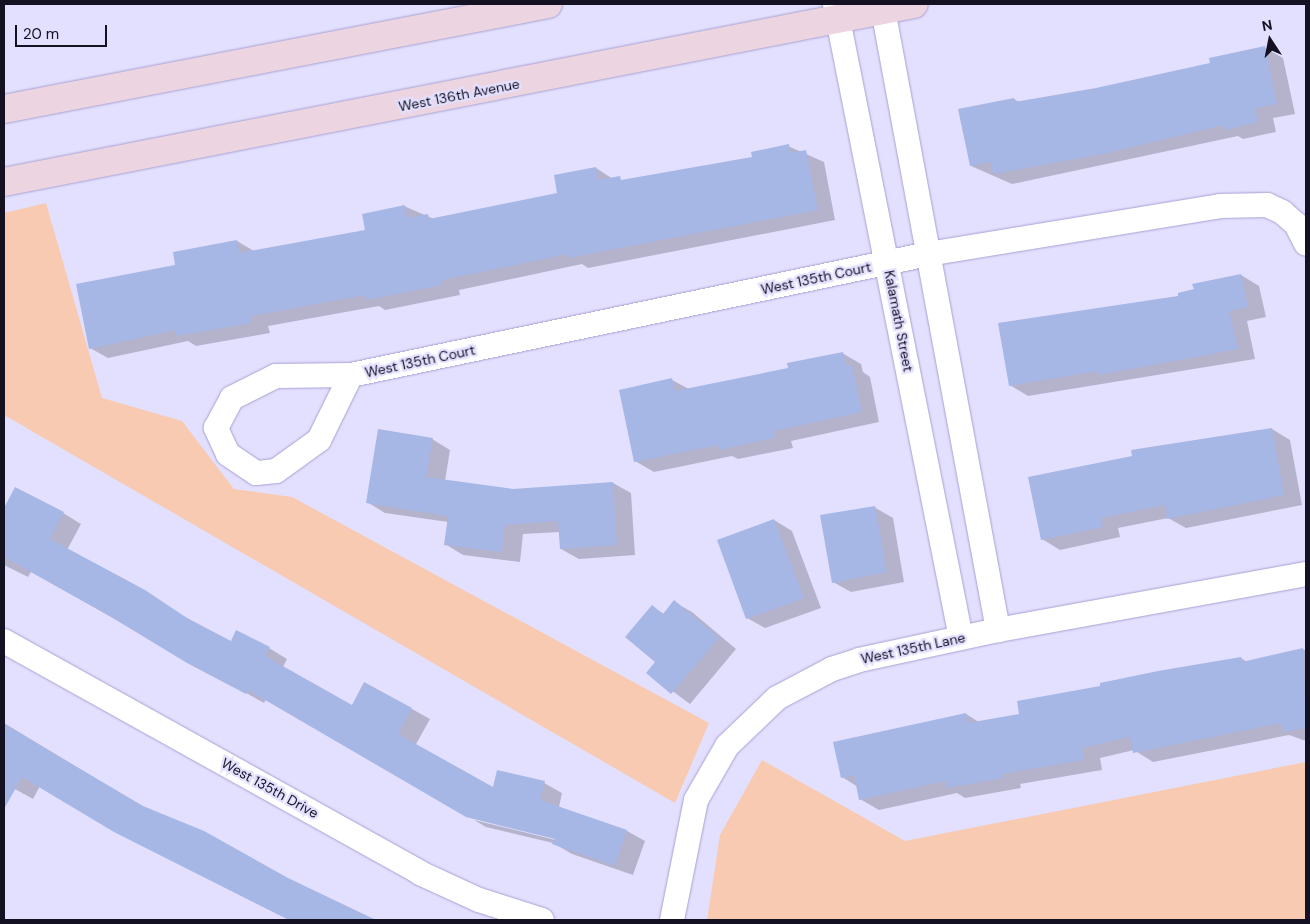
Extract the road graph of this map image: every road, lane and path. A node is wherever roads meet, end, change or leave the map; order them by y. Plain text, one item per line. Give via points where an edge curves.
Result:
1 (548, 4) edge
2 (914, 4) edge
3 (882, 7) edge
4 (836, 11) edge
5 (4, 109) edge
6 (4, 182) edge
7 (1306, 244) edge
8 (928, 254) junction
9 (887, 263) junction
10 (351, 375) junction
11 (1306, 574) edge
12 (998, 630) junction
13 (961, 638) junction
14 (4, 641) edge
15 (542, 920) edge
16 (672, 920) edge

1 - 5 main road
2 - 3 main road, West 136th Avenue
3 - 4 main road, West 136th Avenue
3 - 8 street
4 - 6 main road, West 136th Avenue
4 - 9 street, Kalamath Street
7 - 8 street, West 135th Court via 1296,224 1267,205 1220,206
8 - 9 street, West 135th Court
8 - 12 street
9 - 10 street, West 135th Court
9 - 13 street, Kalamath Street
10 - 10 street, West 135th Court via 276,376 232,398 216,428 228,454 256,473 276,470 319,440
11 - 12 street, West 135th Lane
12 - 13 street, West 135th Lane
13 - 16 street, West 135th Lane via 832,669 777,698 751,720 728,746 696,800
14 - 15 street, West 135th Drive via 420,873 479,900

